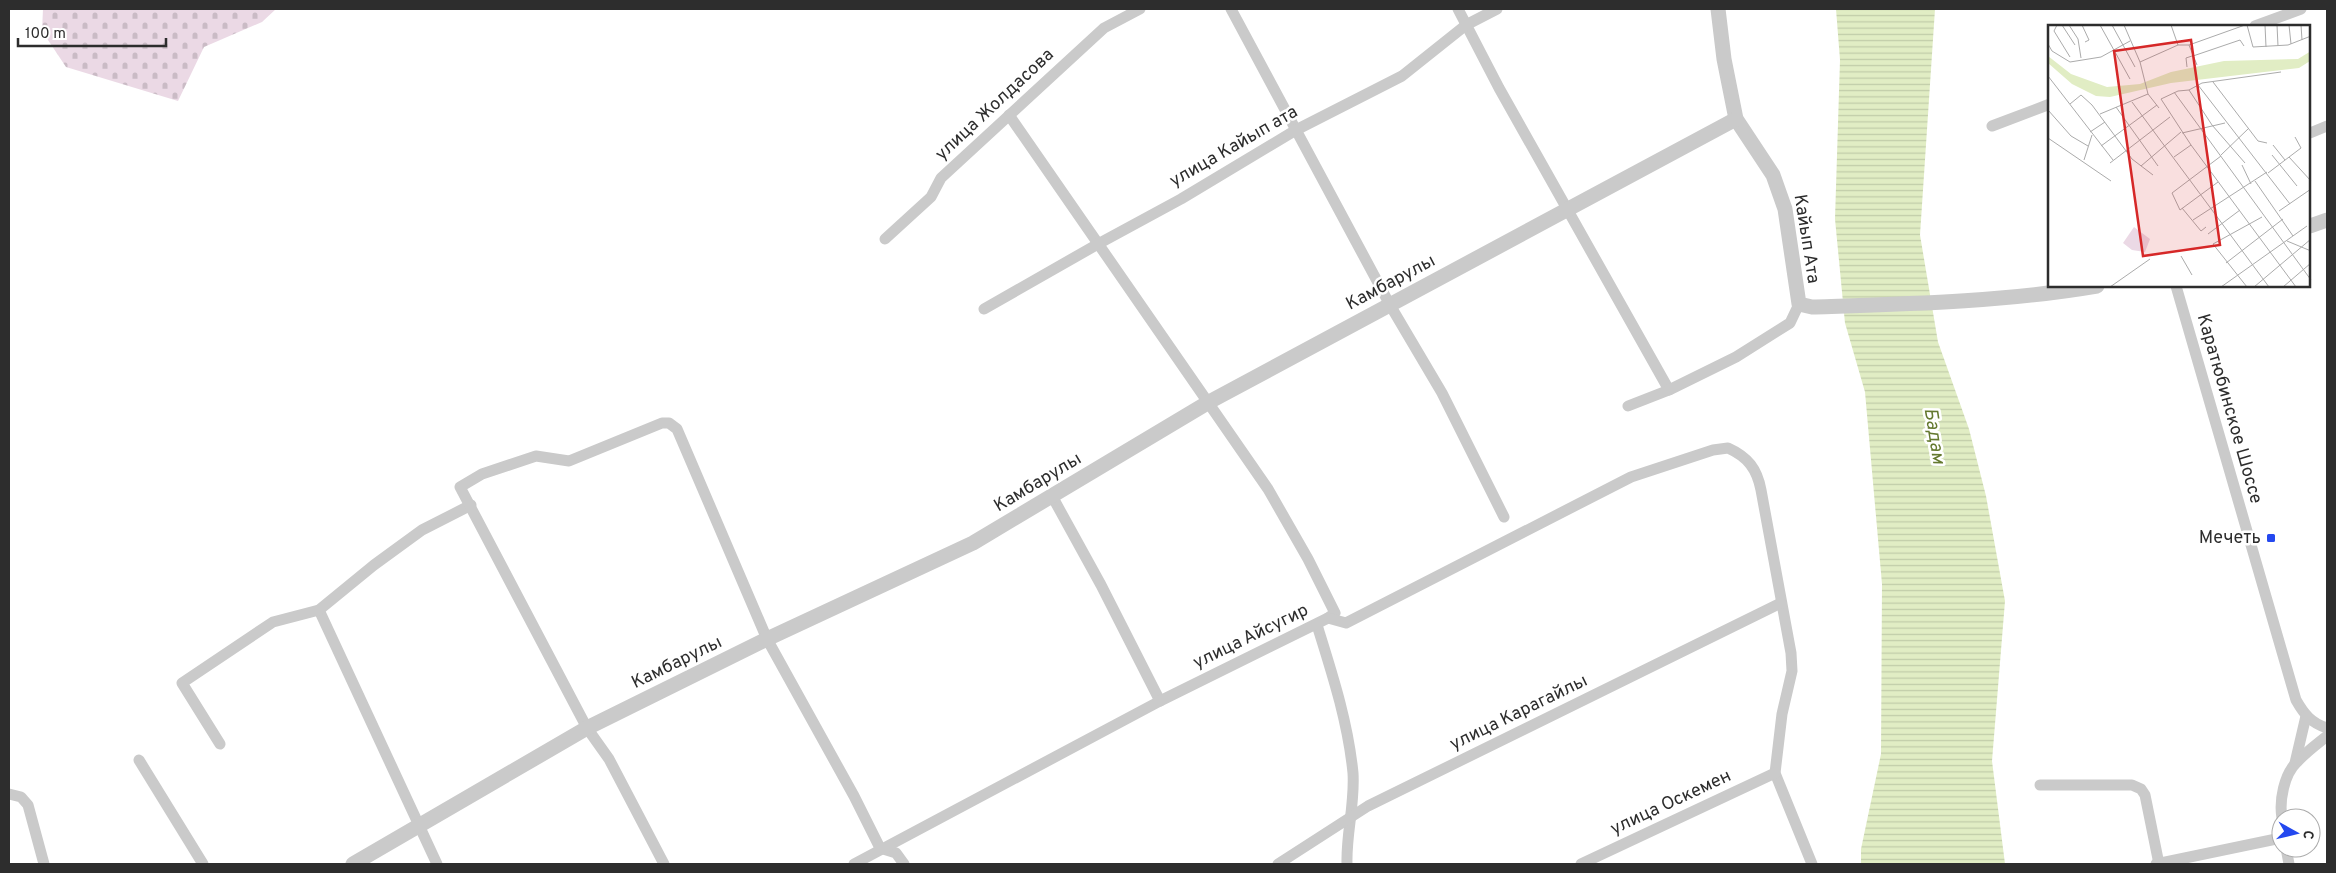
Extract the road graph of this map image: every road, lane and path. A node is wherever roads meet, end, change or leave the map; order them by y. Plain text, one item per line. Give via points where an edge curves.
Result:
1 (1140, 9) edge
2 (1231, 9) edge
3 (1458, 9) edge
4 (1496, 9) edge
5 (1718, 9) edge
6 (2301, 9) edge
7 (1466, 25) junction
8 (2258, 25) edge
9 (2048, 105) edge
10 (1008, 115) junction
11 (1736, 119) junction
12 (1992, 126) dead end
13 (2327, 126) edge
14 (1296, 130) junction
15 (2311, 133) edge
16 (1568, 210) junction
17 (2327, 220) edge
18 (2311, 226) edge
19 (885, 239) dead end
20 (1098, 244) junction
21 (2086, 288) edge
22 (2177, 288) edge
23 (1799, 304) junction
24 (1390, 305) junction
25 (984, 309) dead end
26 (1668, 390) junction
27 (1209, 402) junction
28 (1628, 406) dead end
29 (1052, 496) junction
30 (471, 506) junction
31 (1504, 518) dead end
32 (1781, 603) junction
33 (319, 610) junction
34 (1328, 618) junction
35 (1317, 625) junction
36 (768, 639) junction
37 (1160, 701) junction
38 (2306, 716) junction
39 (587, 728) junction
40 (2327, 728) edge
41 (2327, 736) edge
42 (220, 744) dead end
43 (139, 760) dead end
44 (2295, 763) junction
45 (1775, 773) junction
46 (2040, 785) dead end
47 (9, 794) edge
48 (2280, 808) edge
49 (1351, 819) junction
50 (418, 827) junction
51 (2271, 840) edge
52 (880, 848) junction
53 (44, 864) edge
54 (203, 864) edge
55 (353, 864) edge
56 (437, 864) edge
57 (664, 864) edge
58 (854, 864) edge
59 (904, 864) edge
60 (1278, 864) edge
61 (1347, 864) edge
62 (1581, 864) edge
63 (1812, 864) edge
64 (2158, 864) edge

1 - 10 street, улица Жолдасова via 1104,28
2 - 14 street
3 - 7 street
4 - 7 street, улица Кайып ата
5 - 11 street, Кайып Ата
6 - 8 street
7 - 14 street, улица Кайып ата via 1402,76
7 - 16 street
9 - 12 street
10 - 19 street, улица Жолдасова via 941,178 931,197
10 - 20 street
11 - 16 street, Камбарулы
11 - 23 street, Кайып Ата via 1780,191
13 - 15 street
14 - 20 street, улица Кайып ата
14 - 24 street
16 - 24 street, Камбарулы
16 - 26 street
17 - 18 street
20 - 25 street, улица Кайып ата
20 - 27 street
21 - 23 street, Кайып Ата via 1972,300 1812,307
22 - 38 street, Каратюбинское Шоссе via 2275,634 2296,700
23 - 26 street via 1790,323 1736,357
24 - 27 street, Камбарулы
24 - 31 street via 1442,393
26 - 28 street
27 - 29 street, Камбарулы
27 - 34 street via 1268,489 1308,559 1335,613
29 - 36 street, Камбарулы via 973,543
29 - 37 street
30 - 33 street via 422,530
30 - 36 street via 460,487 482,474 536,456 569,461 669,423 677,430
30 - 39 street
32 - 34 street, улица Айсугир via 1758,475 1750,462 1728,448 1631,477 1346,623
32 - 45 street via 1792,671 1782,714
32 - 49 street, улица Карагайлы via 1368,806
33 - 42 street via 273,622 182,683
33 - 50 street
34 - 35 street, улица Айсугир
35 - 37 street, улица Айсугир
35 - 49 street via 1347,733 1353,774
36 - 39 street, Камбарулы
36 - 52 street
37 - 52 street, улица Айсугир
38 - 40 street
38 - 44 street
39 - 50 street, Камбарулы
39 - 57 street via 609,759
41 - 44 street
43 - 54 street
44 - 48 street via 2284,786
45 - 62 street, улица Оскемен
45 - 63 street
46 - 64 street via 2132,785 2141,789 2145,795
47 - 53 street via 21,797 28,805
49 - 60 street, улица Карагайлы
49 - 61 street via 1346,843
50 - 55 street, Камбарулы
50 - 56 street
51 - 64 street
52 - 58 street, улица Айсугир
52 - 59 street via 896,853

